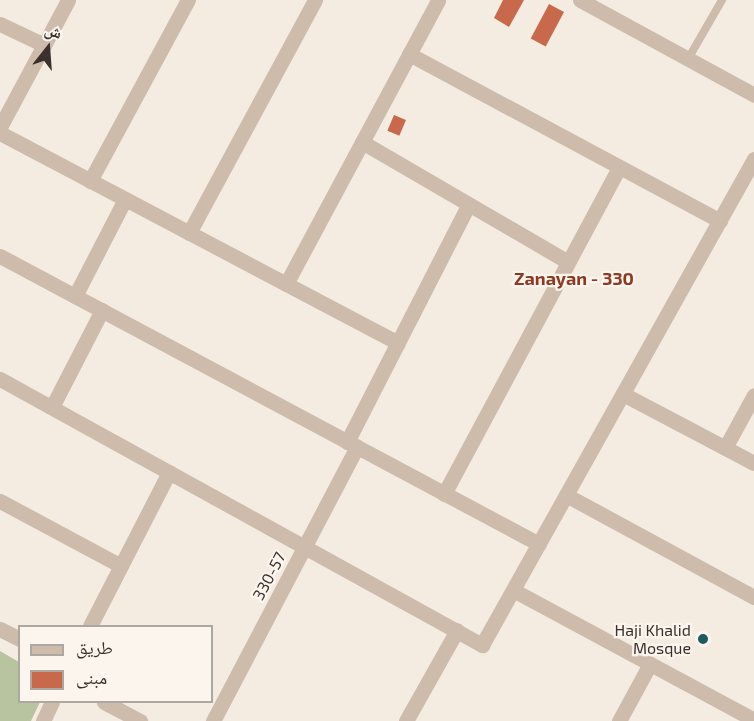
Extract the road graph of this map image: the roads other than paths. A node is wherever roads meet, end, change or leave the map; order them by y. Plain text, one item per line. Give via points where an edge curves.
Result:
1 (68, 0) edge
2 (188, 0) edge
3 (314, 0) edge
4 (438, 0) edge
5 (722, 0) edge
6 (590, 2) edge
7 (0, 24) edge
8 (44, 45) junction
9 (409, 54) junction
10 (688, 59) junction
11 (754, 95) edge
12 (0, 127) edge
13 (0, 133) edge
14 (362, 142) junction
15 (754, 159) edge
16 (620, 167) junction
17 (90, 181) junction
18 (125, 199) junction
19 (470, 204) junction
20 (720, 221) junction
21 (189, 233) junction
22 (0, 256) edge
23 (568, 262) junction
24 (286, 284) junction
25 (75, 296) junction
26 (102, 310) junction
27 (398, 343) junction
28 (0, 380) edge
29 (623, 394) junction
30 (754, 395) edge
31 (52, 407) junction
32 (352, 444) junction
33 (725, 448) junction
34 (754, 463) edge
35 (169, 472) junction
36 (444, 494) junction
37 (566, 495) junction
38 (0, 501) edge
39 (539, 544) junction
40 (305, 546) junction
41 (121, 566) junction
42 (513, 590) junction
43 (754, 597) edge
44 (91, 625) edge
45 (0, 629) edge
46 (457, 630) junction
47 (18, 638) edge
48 (650, 664) junction
49 (51, 703) edge
50 (106, 703) edge
51 (754, 720) edge
52 (42, 721) edge
53 (140, 721) edge
54 (213, 721) edge
55 (406, 721) edge
56 (619, 721) edge

1 - 8 street
2 - 17 street
3 - 21 street
4 - 9 street
5 - 10 lane
6 - 10 street
7 - 8 street
8 - 12 street
9 - 14 street
9 - 16 street
10 - 11 street
13 - 17 street
14 - 19 street
14 - 24 street
15 - 20 street
16 - 20 street
16 - 23 street
17 - 18 street
18 - 21 street
18 - 25 street
19 - 23 street
19 - 27 street, 330-57
20 - 29 street
21 - 24 street
22 - 25 street
23 - 36 street
24 - 27 street
25 - 26 street
26 - 31 street
26 - 32 street
27 - 32 street, 330-57
28 - 31 street
29 - 33 street
29 - 37 street
30 - 33 street
31 - 35 street
32 - 36 street
32 - 40 street, 330-57
33 - 34 street
35 - 40 street
35 - 41 street
36 - 39 street
37 - 39 street
37 - 43 street
38 - 41 street
39 - 42 street
40 - 46 street
40 - 54 street, 330-57
41 - 44 street
42 - 46 street via 483,645
42 - 48 street
45 - 47 street
46 - 55 street
48 - 51 street
48 - 56 street
49 - 52 street
50 - 53 street

